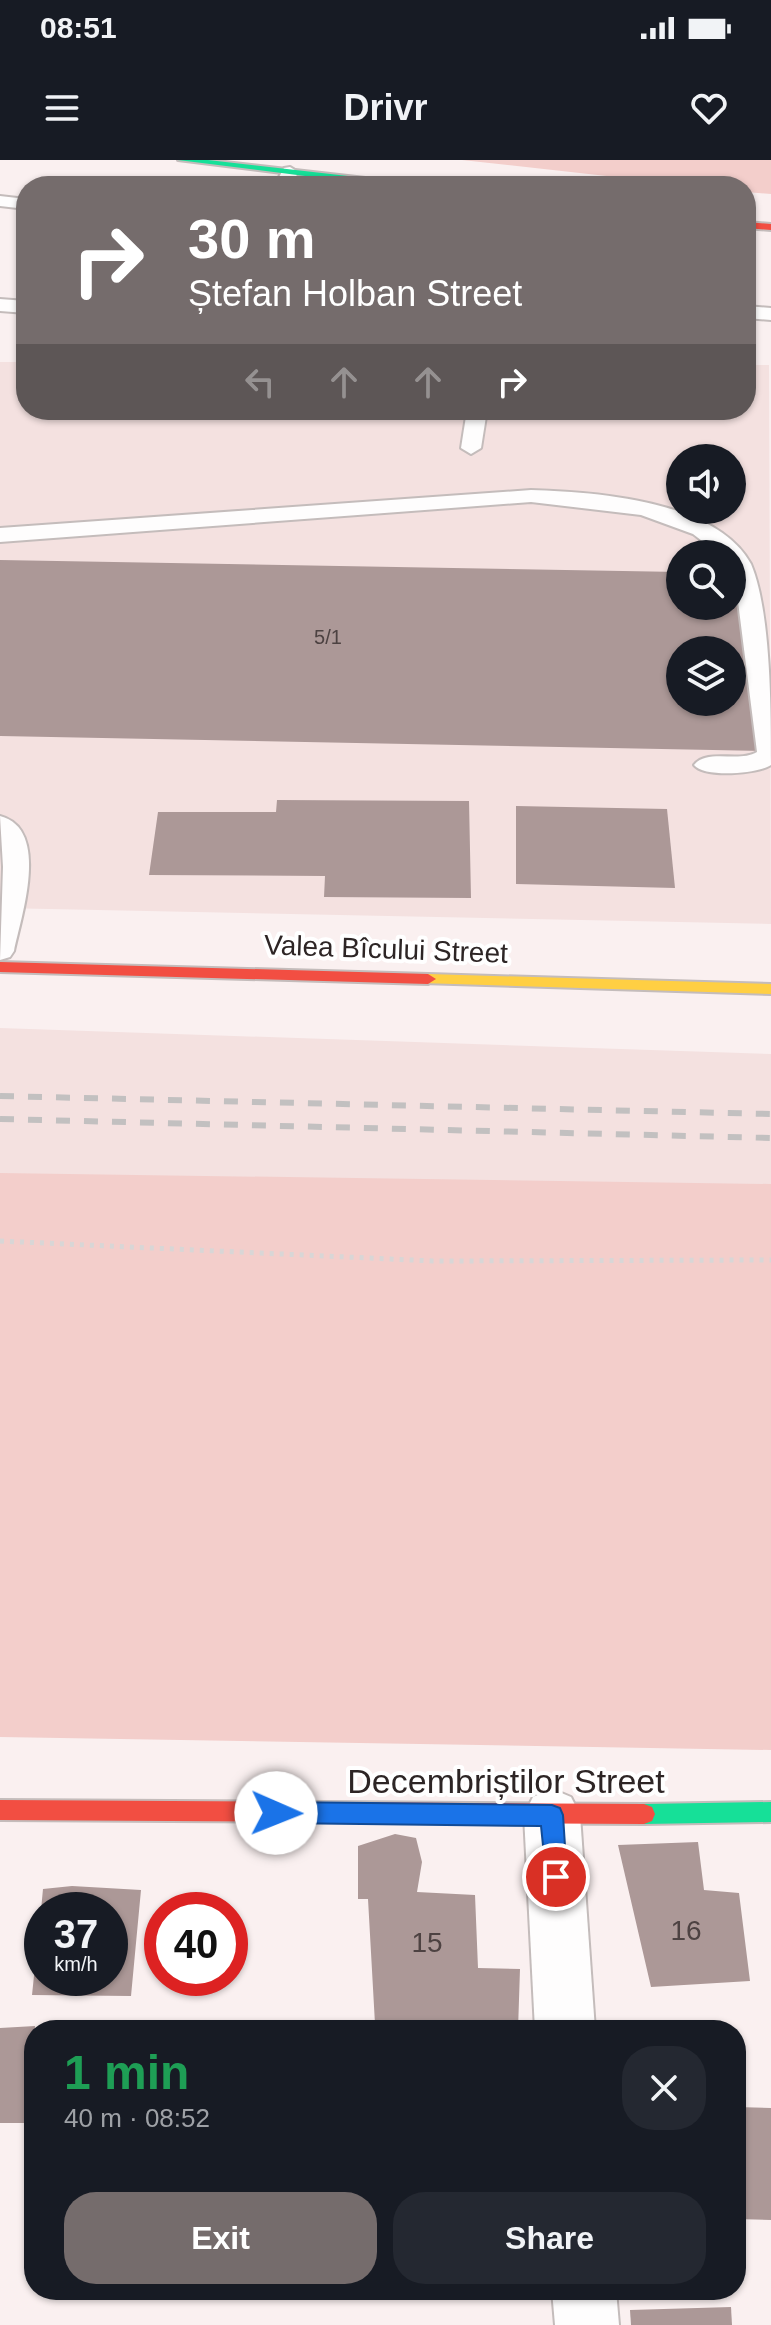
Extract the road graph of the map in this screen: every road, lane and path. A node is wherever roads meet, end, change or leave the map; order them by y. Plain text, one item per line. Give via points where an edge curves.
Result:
1 (183, 160) edge
2 (270, 176) edge
3 (475, 420) edge
4 (471, 448) dead end
5 (0, 535) edge
6 (707, 765) dead end
7 (0, 824) edge
8 (0, 951) edge
9 (0, 967) edge
10 (771, 989) edge
11 (0, 1241) edge
12 (771, 1260) edge
13 (0, 1810) edge
14 (771, 1812) edge
15 (552, 1815) junction
16 (564, 2020) edge
17 (585, 2300) edge
18 (587, 2325) edge

1 - 2 street
3 - 4 lane
5 - 6 lane via 531,496 569,497 656,513 714,538 744,575 769,755 755,764
7 - 8 lane via 16,846 17,862
9 - 10 street, Valea Bîcului Street
11 - 12 path via 433,1261
13 - 15 street, Decembriștilor Street
14 - 15 street, Decembriștilor Street
15 - 16 street
17 - 18 street

